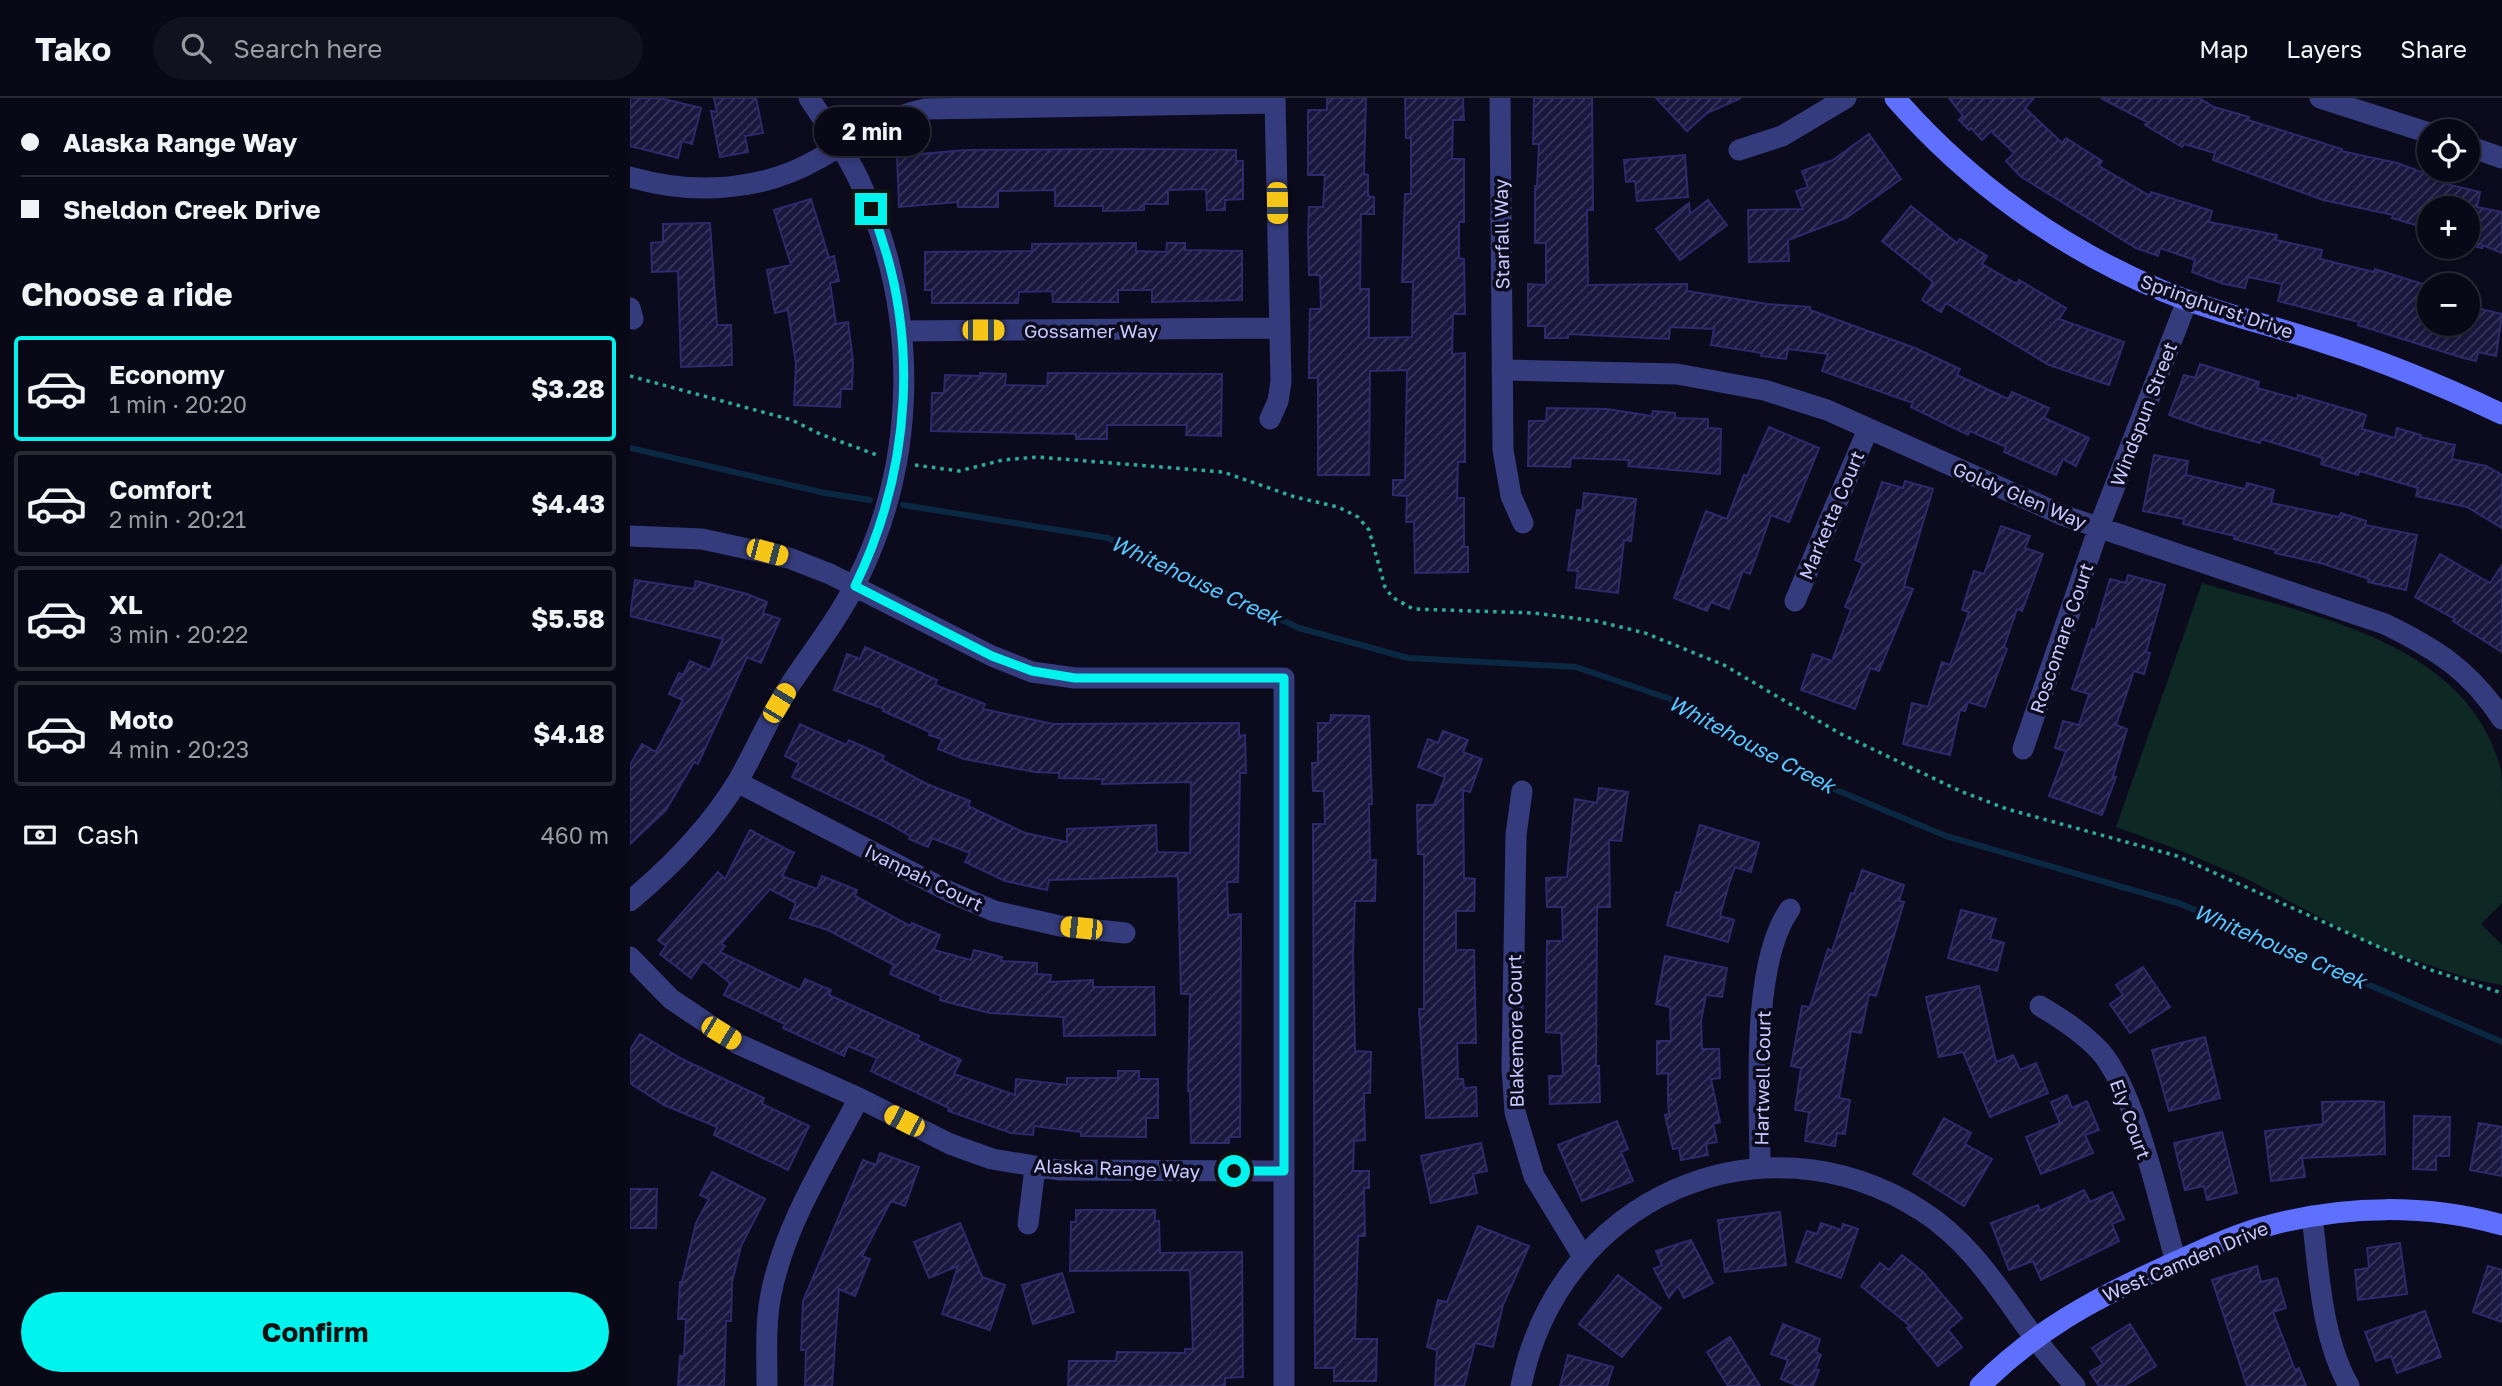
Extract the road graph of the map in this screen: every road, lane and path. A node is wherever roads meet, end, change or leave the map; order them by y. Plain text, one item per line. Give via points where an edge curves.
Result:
1 (809, 98) edge
2 (1500, 98) edge
3 (1846, 98) edge
4 (1895, 98) edge
5 (2320, 98) edge
6 (1275, 101) edge
7 (2417, 130) edge
8 (840, 145) junction
9 (1739, 150) dead end
10 (2480, 150) edge
11 (2502, 158) edge
12 (630, 177) edge
13 (2187, 300) junction
14 (1279, 328) junction
15 (902, 331) junction
16 (1502, 370) junction
17 (630, 376) edge
18 (2502, 413) edge
19 (1270, 419) dead end
20 (1868, 429) junction
21 (897, 461) junction
22 (1523, 523) dead end
23 (2099, 527) junction
24 (630, 536) edge
25 (855, 586) junction
26 (1795, 601) dead end
27 (2502, 719) edge
28 (2023, 750) dead end
29 (737, 782) junction
30 (1522, 792) dead end
31 (630, 901) edge
32 (1790, 909) dead end
33 (1125, 933) dead end
34 (630, 957) edge
35 (2502, 993) edge
36 (2040, 1006) dead end
37 (859, 1098) junction
38 (1035, 1168) junction
39 (1760, 1168) junction
40 (1284, 1171) junction
41 (2312, 1216) junction
42 (1028, 1224) dead end
43 (2502, 1225) edge
44 (1582, 1255) junction
45 (2176, 1262) junction
46 (2035, 1338) junction
47 (767, 1386) edge
48 (1284, 1386) edge
49 (1521, 1386) edge
50 (1980, 1386) edge
51 (2074, 1386) edge
52 (2348, 1386) edge

1 - 8 street
2 - 16 street, Starfall Way
3 - 9 street via 1782,136
4 - 13 street, Springhurst Drive via 1952,158 2031,220 2117,270
5 - 7 street
6 - 8 street via 949,106 880,122
6 - 14 street
8 - 12 street via 795,170 748,185 699,189
8 - 15 street via 880,232
10 - 11 street
13 - 18 street, Springhurst Drive via 2394,367
13 - 23 street, Windspun Street
14 - 15 street, Gossamer Way
14 - 19 street via 1280,383
15 - 21 street via 904,380
16 - 20 street, Goldy Glen Way via 1677,374 1765,390
16 - 22 street, Starfall Way via 1505,473
17 - 21 path via 792,420 860,451
20 - 23 street, Goldy Glen Way via 2008,494
20 - 26 street, Marketta Court
21 - 25 street via 882,521
21 - 35 path via 958,471 1003,460 1049,458 1223,472 1338,507 1363,523 1374,544 1385,587 1392,597 1413,609 1534,613 1645,633 1724,666 1839,733 1960,792 2177,856 2428,969
23 - 27 street, Goldy Glen Way via 2385,624 2463,670 2485,692
23 - 28 street, Roscomare Court
24 - 25 street via 702,539 746,547 789,558
25 - 29 street via 779,703
25 - 40 street via 992,656 1032,671 1075,678 1284,678
29 - 31 street via 694,840
29 - 33 street, Ivanpah Court via 994,911 1059,926
30 - 44 street, Blakemore Court via 1516,835 1515,1112 1534,1176
32 - 39 street, Hartwell Court via 1776,941 1759,1024
34 - 37 street, Alaska Range Way via 671,999 738,1044
36 - 45 street, Ely Court via 2079,1030 2113,1069 2130,1107
37 - 38 street, Alaska Range Way via 950,1144
37 - 47 street via 789,1232 778,1264 767,1331
38 - 40 street, Alaska Range Way
38 - 42 street
39 - 44 street via 1700,1180 1658,1197 1619,1222
39 - 46 street via 1840,1175 1884,1190 1924,1212 1975,1256
40 - 48 street
41 - 43 street, West Camden Drive via 2440,1210
41 - 45 street, West Camden Drive via 2269,1225
41 - 52 street via 2325,1310
44 - 49 street via 1538,1325
45 - 46 street, West Camden Drive via 2095,1298
46 - 50 street, West Camden Drive
46 - 51 street

